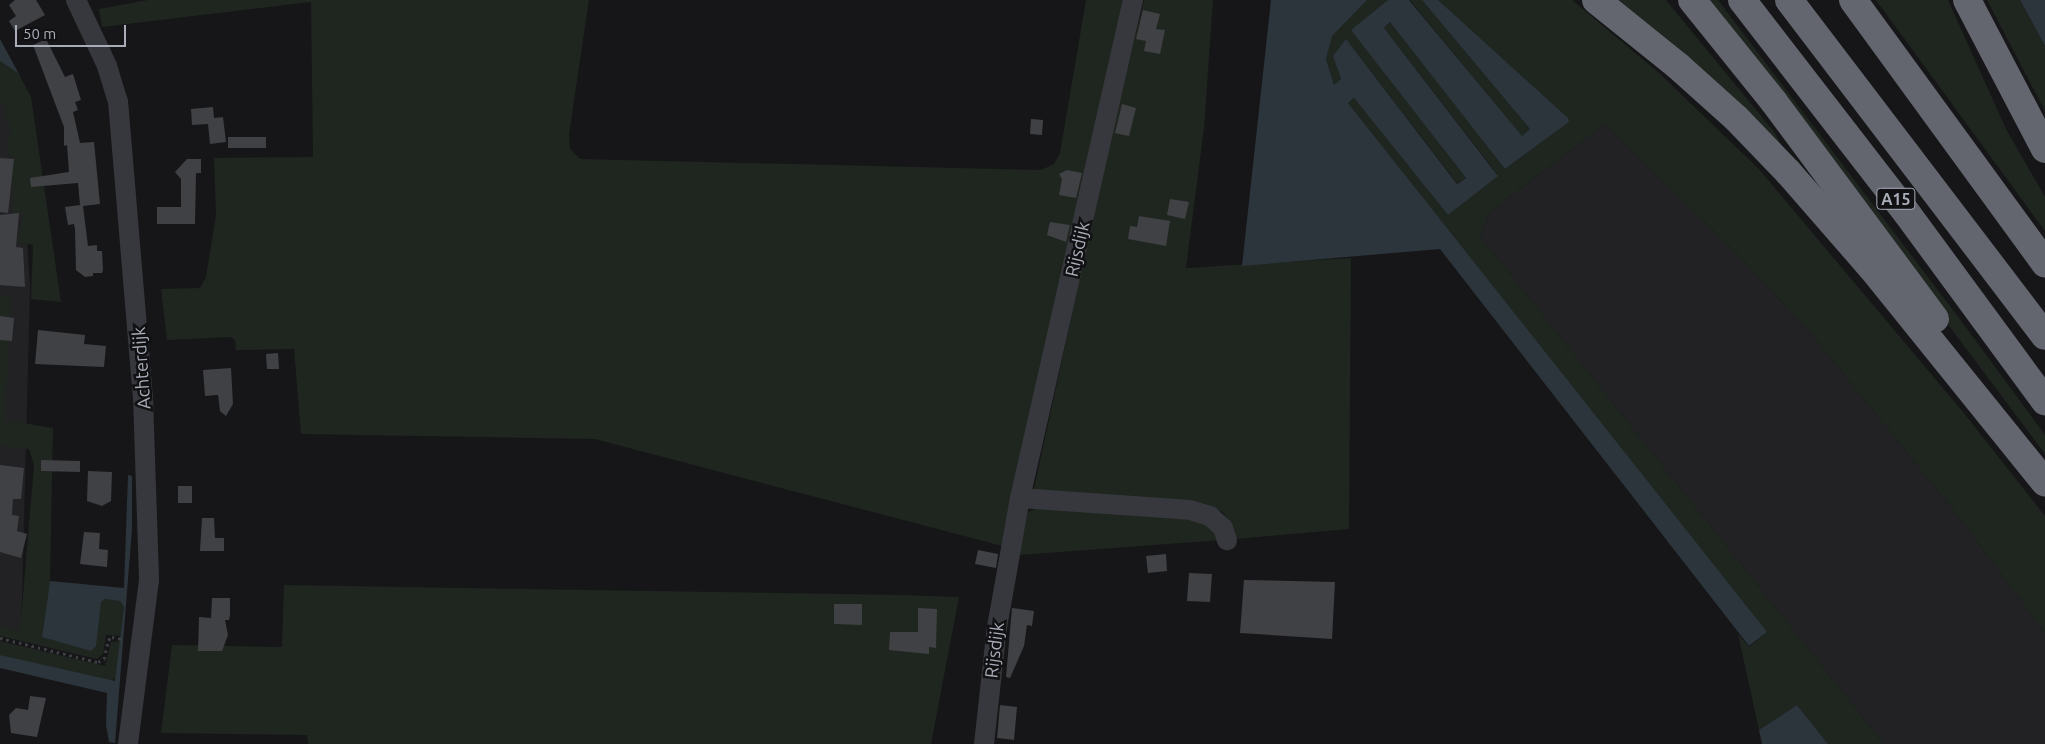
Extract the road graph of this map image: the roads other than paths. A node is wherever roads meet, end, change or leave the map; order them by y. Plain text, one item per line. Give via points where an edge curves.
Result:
1 (76, 0) edge
2 (1133, 0) edge
3 (1596, 0) edge
4 (1692, 0) edge
5 (1742, 0) edge
6 (1789, 0) edge
7 (1853, 0) edge
8 (1967, 0) edge
9 (2045, 149) edge
10 (2045, 264) edge
11 (2045, 336) edge
12 (2045, 401) edge
13 (2045, 473) edge
14 (2045, 483) edge
15 (1020, 498) junction
16 (1227, 540) dead end
17 (128, 744) edge
18 (984, 744) edge

1 - 17 street, Achterdijk via 107,66 118,101 143,398 149,580
2 - 15 street, Rijsdijk
3 - 14 highway via 1700,85 1788,172 1871,267
4 - 13 highway, A15 via 1774,102
5 - 12 highway, A15 via 1906,212
6 - 11 highway, A15
7 - 10 highway
8 - 9 highway
15 - 16 street via 1190,510 1210,516 1223,528
15 - 18 street, Rijsdijk via 997,627

